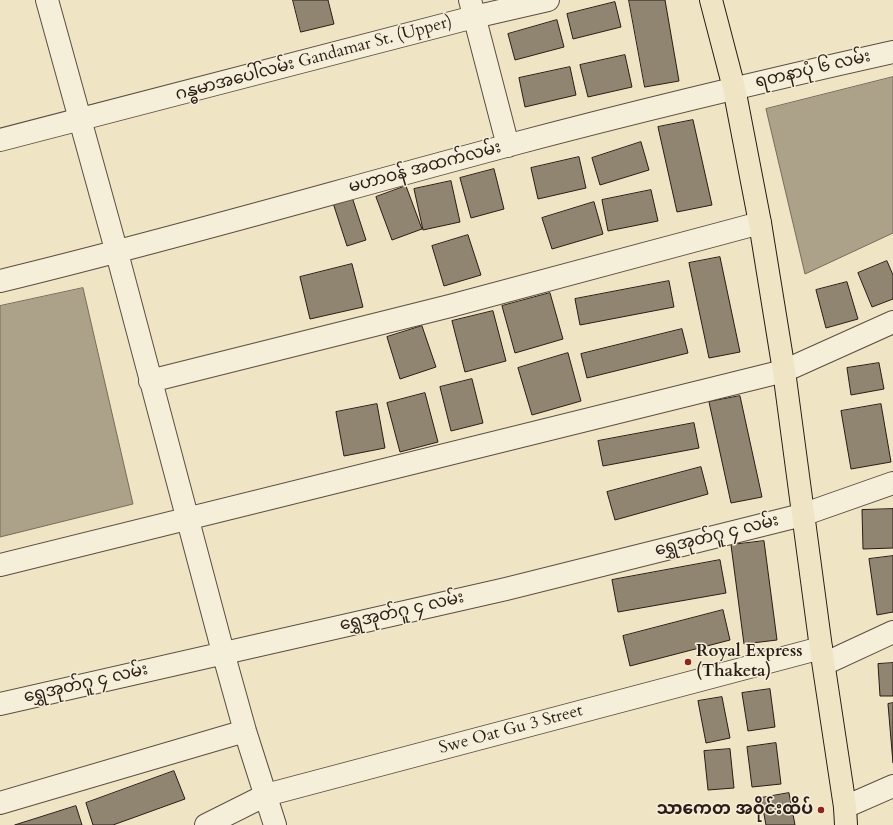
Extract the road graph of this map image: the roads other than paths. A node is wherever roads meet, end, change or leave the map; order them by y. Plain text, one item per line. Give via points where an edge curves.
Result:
1 (47, 0) edge
2 (548, 0) edge
3 (711, 0) edge
4 (472, 8) edge
5 (893, 52) edge
6 (734, 88) junction
7 (80, 120) junction
8 (0, 140) edge
9 (508, 146) junction
10 (760, 223) junction
11 (117, 253) junction
12 (0, 281) edge
13 (893, 322) edge
14 (784, 371) junction
15 (150, 382) junction
16 (893, 483) edge
17 (802, 515) junction
18 (188, 520) junction
19 (0, 565) edge
20 (893, 632) edge
21 (223, 652) junction
22 (822, 656) junction
23 (0, 704) edge
24 (245, 732) junction
25 (893, 786) edge
26 (266, 795) junction
27 (0, 803) edge
28 (846, 816) edge
29 (206, 825) edge
30 (275, 825) edge

1 - 7 street
2 - 4 street, ဂန္ဓမာအပေါ်လမ်း Gandamar St. (Upper)
3 - 6 main road
4 - 7 street, ဂန္ဓမာအပေါ်လမ်း Gandamar St. (Upper)
4 - 9 street
5 - 6 street, ရတနာပုံ ၆ လမ်း
6 - 9 street, မဟာဝန် အထက်လမ်း
6 - 10 main road
7 - 8 street, ဂန္ဓမာအပေါ်လမ်း Gandamar St. (Upper)
7 - 11 street
9 - 11 street, မဟာဝန် အထက်လမ်း
10 - 14 main road
10 - 15 street via 450,306
11 - 12 street, မဟာဝန် အထက်လမ်း
11 - 15 street
13 - 14 street
14 - 17 main road
14 - 18 street
15 - 18 street
16 - 17 street, ရွှေအုတ်ဂူ ၄ လမ်း
17 - 21 street, ရွှေအုတ်ဂူ ၄ လမ်း via 506,589
17 - 22 main road
18 - 19 street
18 - 21 street
20 - 22 street, Swe Oat Gu 3 Street
21 - 23 street, ရွှေအုတ်ဂူ ၄ လမ်း
21 - 24 street
22 - 26 street, Swe Oat Gu 3 Street
22 - 28 main road
24 - 26 street
24 - 27 street
25 - 28 street
26 - 29 street, Swe Oat Gu 3 Street
26 - 30 street

